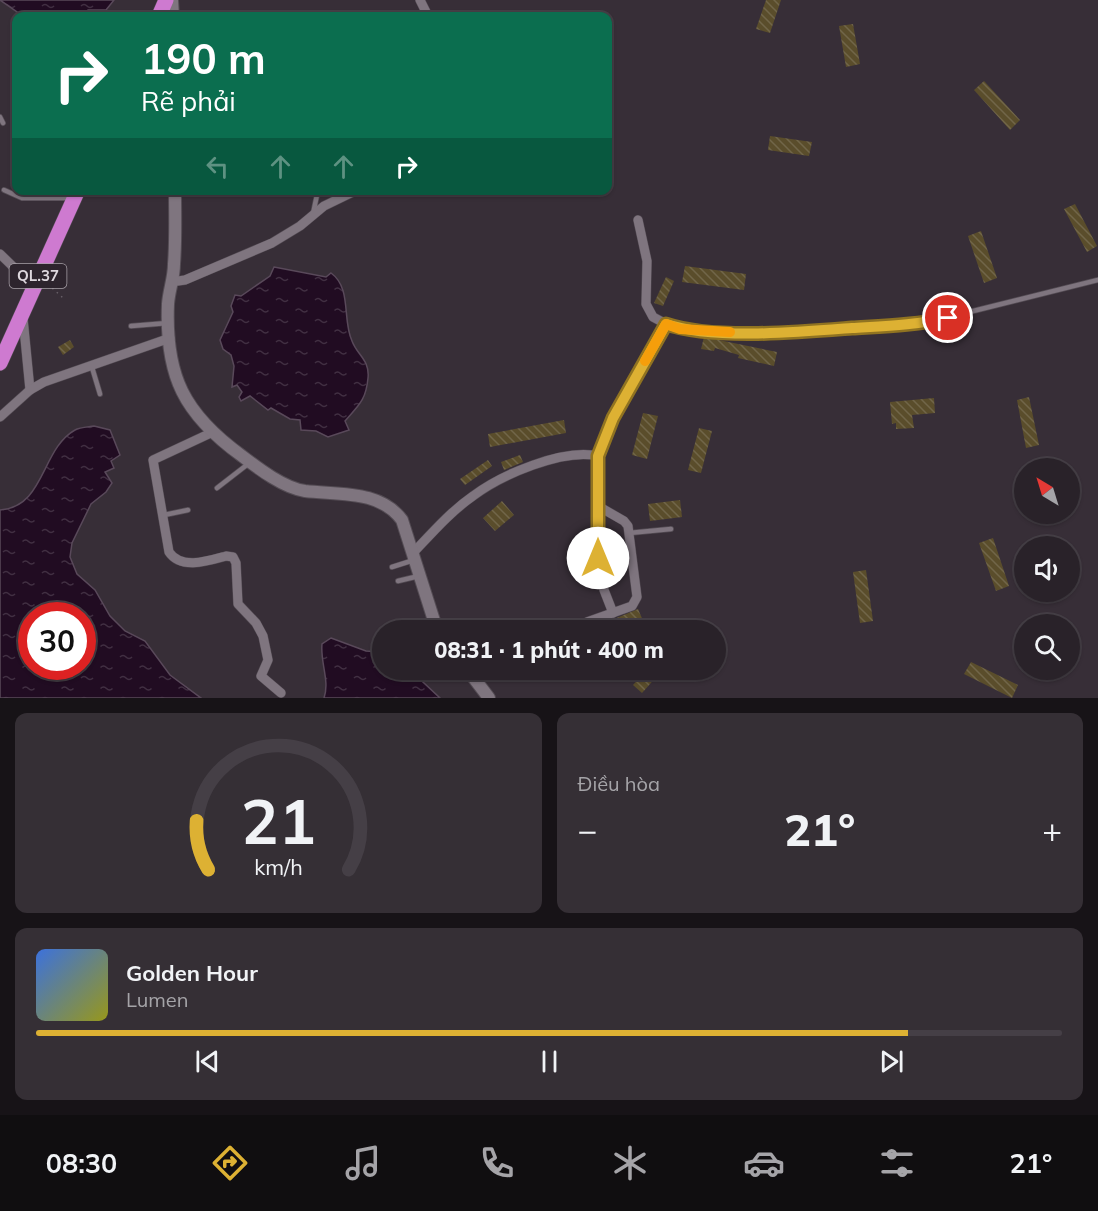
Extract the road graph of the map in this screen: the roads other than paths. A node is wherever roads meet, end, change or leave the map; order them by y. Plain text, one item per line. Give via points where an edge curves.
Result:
1 (0, 117) edge
2 (3, 123) dead end
3 (4, 190) dead end
4 (12, 194) edge
5 (15, 195) edge
6 (62, 195) edge
7 (76, 195) edge
8 (175, 195) edge
9 (317, 195) edge
10 (346, 195) edge
11 (312, 216) junction
12 (638, 220) dead end
13 (0, 254) edge
14 (1098, 280) edge
15 (35, 281) junction
16 (171, 282) junction
17 (22, 311) junction
18 (168, 323) junction
19 (666, 324) junction
20 (131, 326) dead end
21 (170, 338) junction
22 (0, 363) edge
23 (91, 364) junction
24 (30, 390) junction
25 (100, 394) dead end
26 (0, 417) edge
27 (213, 432) junction
28 (598, 456) junction
29 (250, 462) junction
30 (217, 489) dead end
31 (598, 506) junction
32 (188, 510) dead end
33 (164, 515) junction
34 (671, 529) dead end
35 (629, 533) junction
36 (413, 557) junction
37 (392, 567) dead end
38 (418, 576) junction
39 (398, 581) dead end
40 (613, 613) junction
41 (433, 620) edge
42 (593, 620) edge
43 (475, 680) edge
44 (281, 693) dead end
45 (489, 698) edge

1 - 2 lane
3 - 4 lane
5 - 6 lane
7 - 15 highway, QL.37
8 - 16 street
9 - 11 lane
10 - 11 street
11 - 16 street via 272,243 185,280
12 - 19 street via 647,261 646,304 653,317
13 - 15 street
14 - 19 lane via 925,323 789,332 708,332
15 - 17 highway, QL.37
16 - 18 street
17 - 22 highway, QL.37
17 - 24 street
18 - 20 lane
18 - 21 street
19 - 28 street via 613,418
21 - 23 street
21 - 27 street via 171,358 182,395
23 - 24 street
23 - 25 lane
24 - 26 street
27 - 29 street
27 - 33 street via 153,460
28 - 31 street
28 - 36 street via 578,453 550,460 485,489 458,507
29 - 30 lane
29 - 36 street via 302,490 367,496 388,505 402,520
31 - 35 street via 624,520
31 - 40 street via 598,558
32 - 33 lane
33 - 44 street via 169,552 175,560 183,563 233,557 238,604 256,623 268,654 261,676
34 - 35 lane
35 - 40 street via 637,597 632,606
36 - 37 lane
36 - 38 street
38 - 39 lane
38 - 41 street
40 - 42 street
43 - 45 street

